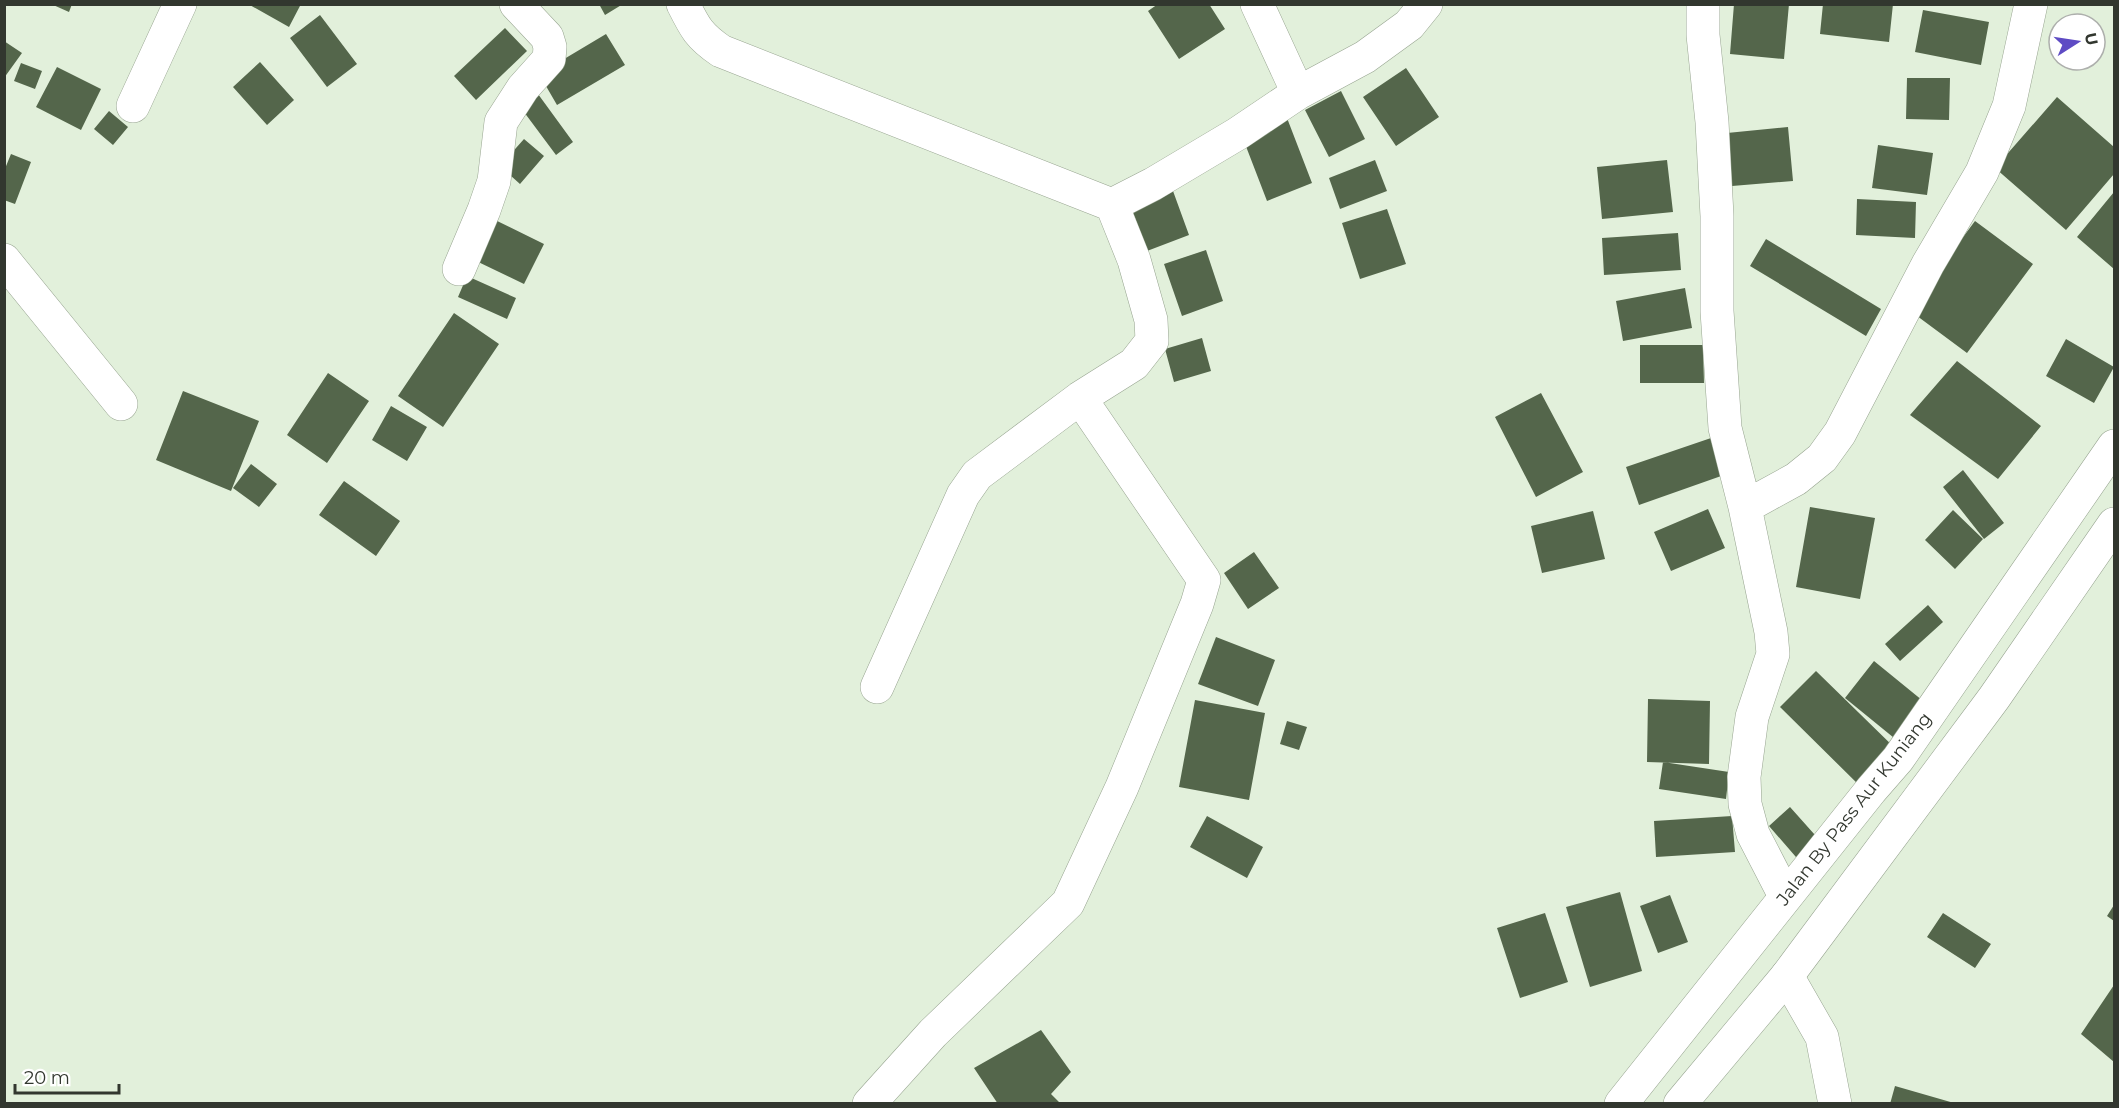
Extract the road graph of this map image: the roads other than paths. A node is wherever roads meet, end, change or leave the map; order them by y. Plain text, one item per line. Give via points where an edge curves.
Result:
1 (180, 4) edge
2 (516, 4) edge
3 (683, 4) edge
4 (1257, 4) edge
5 (1426, 4) edge
6 (1703, 4) edge
7 (2031, 4) edge
8 (1298, 93) junction
9 (133, 106) dead end
10 (1112, 206) junction
11 (4, 260) edge
12 (459, 269) dead end
13 (1080, 398) junction
14 (121, 404) dead end
15 (2115, 446) edge
16 (2080, 496) junction
17 (1745, 507) junction
18 (2115, 524) edge
19 (877, 687) dead end
20 (1785, 896) junction
21 (1787, 976) junction
22 (869, 1104) edge
23 (1621, 1104) edge
24 (1680, 1104) edge
25 (1835, 1104) edge

1 - 9 main road
2 - 12 main road via 547,37 549,59 523,88 501,122 494,181
3 - 10 main road via 696,29 721,51
4 - 8 main road
5 - 8 main road via 1408,25 1365,57
6 - 17 main road via 1714,157 1725,428
7 - 17 main road via 2009,106 1982,172 1928,264 1840,433 1822,458 1796,479
8 - 10 main road via 1237,134
10 - 13 main road via 1134,260 1151,320 1152,341 1134,364
11 - 14 main road
13 - 19 main road via 977,475 963,495
13 - 22 main road via 1204,580 1197,604 1122,787 1068,903 933,1033
15 - 16 main road, Jalan By Pass Aur Kuniang
16 - 18 main road
16 - 20 main road, Jalan By Pass Aur Kuniang via 1898,759
17 - 20 main road via 1773,654 1752,717 1744,777 1745,804 1753,834
18 - 21 main road via 1994,698
20 - 23 main road, Jalan By Pass Aur Kuniang
21 - 24 main road
21 - 25 main road via 1822,1037

